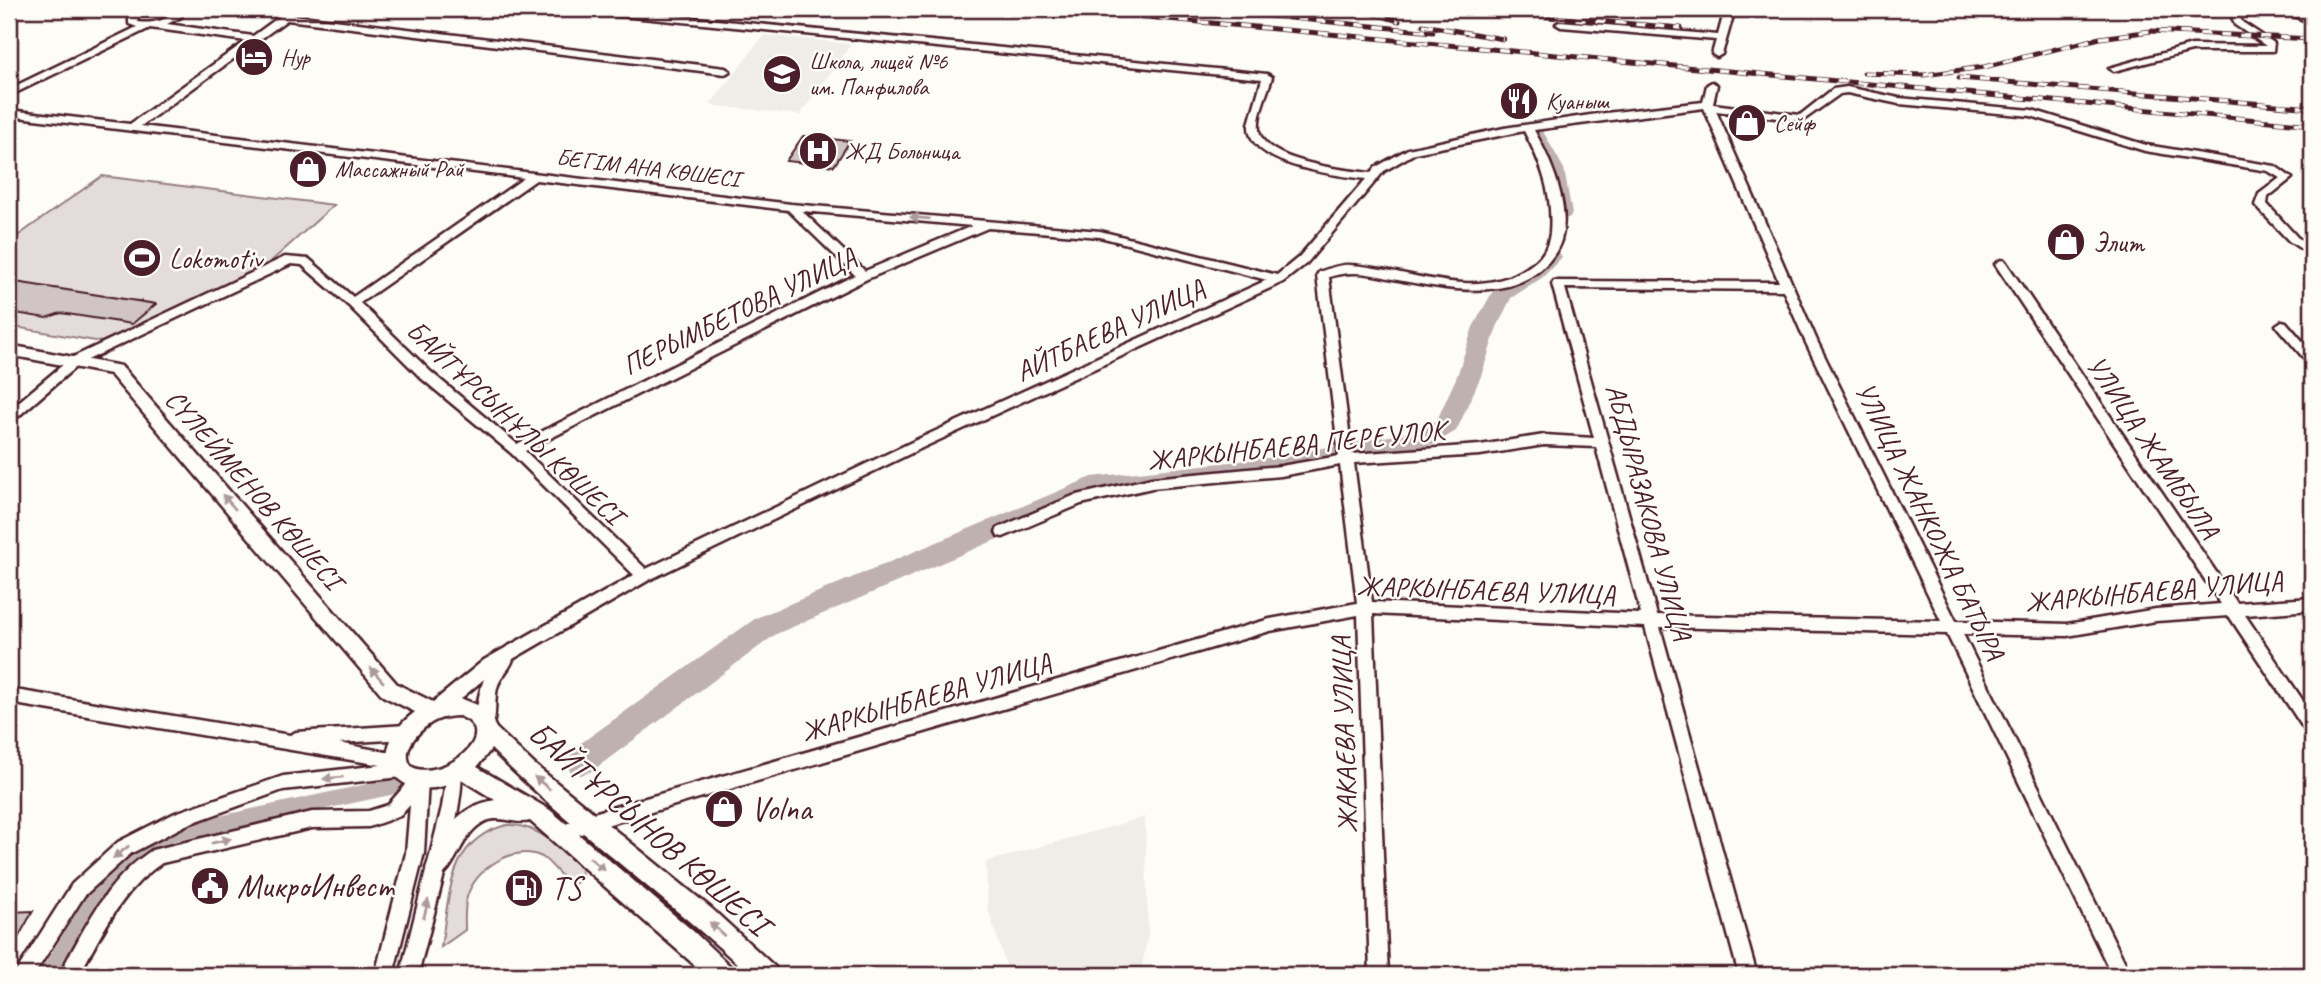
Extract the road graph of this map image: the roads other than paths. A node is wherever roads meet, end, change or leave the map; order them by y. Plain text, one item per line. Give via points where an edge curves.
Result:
1 (95, 9) edge
2 (180, 9) edge
3 (296, 9) edge
4 (580, 9) edge
5 (1729, 9) edge
6 (2233, 9) edge
7 (2279, 9) edge
8 (124, 10) edge
9 (138, 14) edge
10 (284, 17) junction
11 (2312, 20) edge
12 (1561, 24) dead end
13 (150, 25) junction
14 (1721, 38) junction
15 (254, 39) junction
16 (1717, 54) dead end
17 (2114, 68) dead end
18 (725, 71) dead end
19 (9, 85) edge
20 (1712, 85) dead end
21 (9, 93) edge
22 (1708, 106) junction
23 (9, 113) edge
24 (1528, 128) junction
25 (130, 129) junction
26 (534, 176) junction
27 (1374, 177) junction
28 (791, 207) junction
29 (988, 224) junction
30 (2312, 253) edge
31 (2001, 264) dead end
32 (1292, 268) junction
33 (1323, 275) junction
34 (863, 276) junction
35 (1279, 279) junction
36 (1788, 286) junction
37 (353, 303) junction
38 (2282, 325) dead end
39 (9, 350) edge
40 (75, 360) junction
41 (2312, 360) edge
42 (9, 417) edge
43 (1602, 443) junction
44 (516, 450) junction
45 (1348, 459) junction
46 (1003, 532) dead end
47 (644, 576) junction
48 (2312, 604) edge
49 (1365, 608) junction
50 (2233, 609) junction
51 (1652, 621) junction
52 (1954, 629) junction
53 (527, 643) junction
54 (9, 696) edge
55 (433, 712) junction
56 (487, 727) junction
57 (2312, 727) edge
58 (406, 732) junction
59 (267, 741) junction
60 (399, 765) junction
61 (458, 771) junction
62 (420, 780) junction
63 (542, 817) junction
64 (590, 822) junction
65 (562, 834) junction
66 (437, 868) junction
67 (23, 975) edge
68 (69, 975) edge
69 (384, 975) edge
70 (409, 975) edge
71 (723, 975) edge
72 (767, 975) edge
73 (1379, 975) edge
74 (1748, 975) edge
75 (2122, 975) edge

1 - 8 street
2 - 13 street via 172,19
3 - 10 street
4 - 27 street via 1267,77 1254,130 1264,148 1287,160
5 - 14 street
6 - 17 street via 2238,23 2271,45 2270,49 2192,47
7 - 11 street
8 - 9 street
9 - 13 street
9 - 19 street
10 - 15 street
10 - 18 street
12 - 14 street
13 - 15 street
13 - 21 street
14 - 16 street
15 - 25 street
20 - 22 street
22 - 24 street, АЙТБАЕВА УЛИЦА
22 - 30 street, АЙТБАЕВА УЛИЦА via 1802,118 1838,91 1847,90 1899,101 2032,113 2145,148 2279,171 2286,181 2263,196 2261,205
22 - 36 street, УЛИЦА ЖАНКОЖА БАТЫРА
23 - 25 street, БЕГІМ АНА КӨШЕСІ
24 - 27 street, АЙТБАЕВА УЛИЦА via 1426,146 1388,163
24 - 33 street via 1550,169 1558,209 1553,251 1532,271 1504,285 1422,281 1345,268
25 - 26 street, БЕГІМ АНА КӨШЕСІ
26 - 28 street, БЕГІМ АНА КӨШЕСІ
26 - 37 street
27 - 32 street, АЙТБАЕВА УЛИЦА
29 -> 28 street, БЕГІМ АНА КӨШЕСІ
28 - 34 street
29 - 34 street, ПЕРЫМБЕТОВА УЛИЦА
29 - 35 street, БЕГІМ АНА КӨШЕСІ via 1100,234
31 - 50 street, УЛИЦА ЖАМБЫЛА
32 - 33 street
32 - 35 street, АЙТБАЕВА УЛИЦА
33 - 45 street, ЖАКАЕВА УЛИЦА
34 - 44 street, ПЕРЫМБЕТОВА УЛИЦА
35 - 47 street, АЙТБАЕВА УЛИЦА via 909,448
36 - 43 street, АБДЫРАЗАКОВА УЛИЦА via 1558,284
36 - 52 street, УЛИЦА ЖАНКОЖА БАТЫРА
37 - 40 street, БАЙТҰРСЫНҰЛЫ КӨШЕСІ via 305,262 289,260
37 - 44 street, БАЙТҰРСЫНҰЛЫ КӨШЕСІ via 426,375
38 - 41 street
39 - 40 main road, СҮЛЕЙМЕНОВ КӨШЕСІ
40 - 42 street, БАЙТҰРСЫНҰЛЫ КӨШЕСІ
55 -> 40 main road, СҮЛЕЙМЕНОВ КӨШЕСІ via 390,690 116,370
43 - 45 street, ЖАРКЫНБАЕВА ПЕРЕУЛОК via 1544,440 1480,450
43 - 51 street, АБДЫРАЗАКОВА УЛИЦА
44 - 47 street, БАЙТҰРСЫНҰЛЫ КӨШЕСІ
45 - 46 street, ЖАРКЫНБАЕВА ПЕРЕУЛОК via 1152,484 1078,500
45 - 49 street, ЖАКАЕВА УЛИЦА
47 - 53 street, АЙТБАЕВА УЛИЦА
48 - 50 street, ЖАРКЫНБАЕВА УЛИЦА
49 - 51 street, ЖАРКЫНБАЕВА УЛИЦА
49 - 64 street, ЖАРКЫНБАЕВА УЛИЦА via 1270,625
49 - 73 street, ЖАКАЕВА УЛИЦА
50 - 52 street, ЖАРКЫНБАЕВА УЛИЦА via 2156,615 2067,630
50 - 57 street, УЛИЦА ЖАМБЫЛА
51 - 52 street, ЖАРКЫНБАЕВА УЛИЦА
51 - 74 street, АБДЫРАЗАКОВА УЛИЦА
52 - 75 street, УЛИЦА ЖАНКОЖА БАТЫРА
53 - 55 street via 490,665
53 - 56 street via 500,665 490,682
54 - 59 street
55 - 56 main road via 472,709
55 - 58 main road
56 - 61 main road via 480,751
64 -> 56 main road, БАЙТҰРСЫНОВ КӨШЕСІ via 528,772
58 - 59 street
58 - 60 main road via 397,751
59 - 60 street
60 - 62 main road
60 -> 67 street via 283,783 181,819 124,848 78,890
61 - 62 main road
61 - 63 main road, БАЙТҰРСЫНОВ КӨШЕСІ
61 - 66 street
68 -> 62 street via 119,891 145,863 158,856 312,820 369,819 394,811
62 - 69 street via 415,853
63 - 65 main road, БАЙТҰРСЫНОВ КӨШЕСІ
63 - 66 main road via 499,808 476,815 456,832
64 - 65 street, ЖАРКЫНБАЕВА УЛИЦА
72 -> 64 main road, БАЙТҰРСЫНОВ КӨШЕСІ
65 -> 71 main road, БАЙТҰРСЫНОВ КӨШЕСІ
70 -> 66 street

